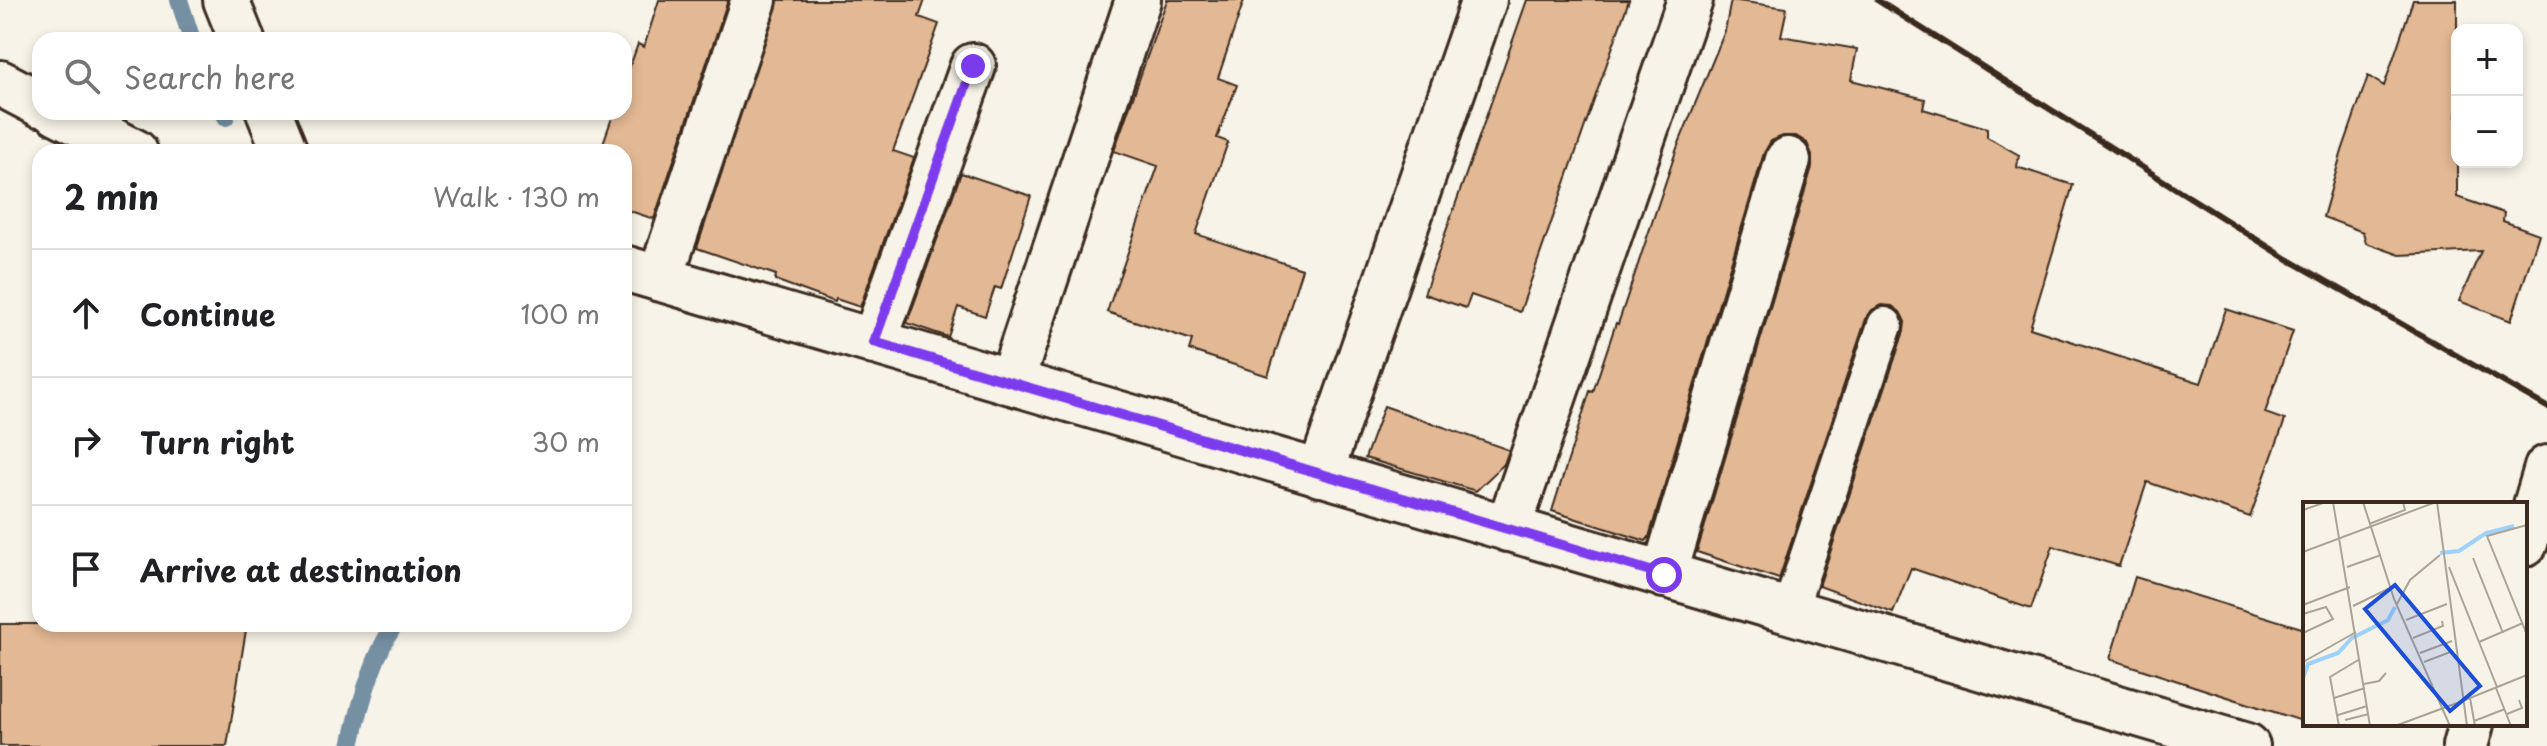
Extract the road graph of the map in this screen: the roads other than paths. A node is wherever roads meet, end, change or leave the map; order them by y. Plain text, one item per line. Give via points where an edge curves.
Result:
1 (226, 0) edge
2 (754, 0) edge
3 (1138, 0) edge
4 (1484, 0) edge
5 (1690, 0) edge
6 (239, 32) edge
7 (973, 66) dead end
8 (0, 83) edge
9 (32, 100) edge
10 (73, 120) edge
11 (272, 120) edge
12 (119, 144) edge
13 (282, 144) edge
14 (1788, 160) dead end
15 (642, 273) edge
16 (1885, 325) dead end
17 (874, 342) junction
18 (1011, 382) junction
19 (2547, 468) edge
20 (1320, 474) junction
21 (1508, 529) junction
22 (2527, 536) edge
23 (1664, 575) junction
24 (1789, 612) junction
25 (2470, 726) edge
26 (2247, 746) edge
27 (2465, 746) edge

1 - 6 street
2 - 15 street
3 - 18 street
4 - 20 street
5 - 21 street
7 - 17 street
8 - 9 street
10 - 12 street
11 - 13 street
14 - 23 street
15 - 17 street
16 - 24 lane
17 - 18 street
18 - 20 street
19 - 22 street
20 - 21 street
21 - 23 street
23 - 24 street
24 - 26 street
25 - 27 street

